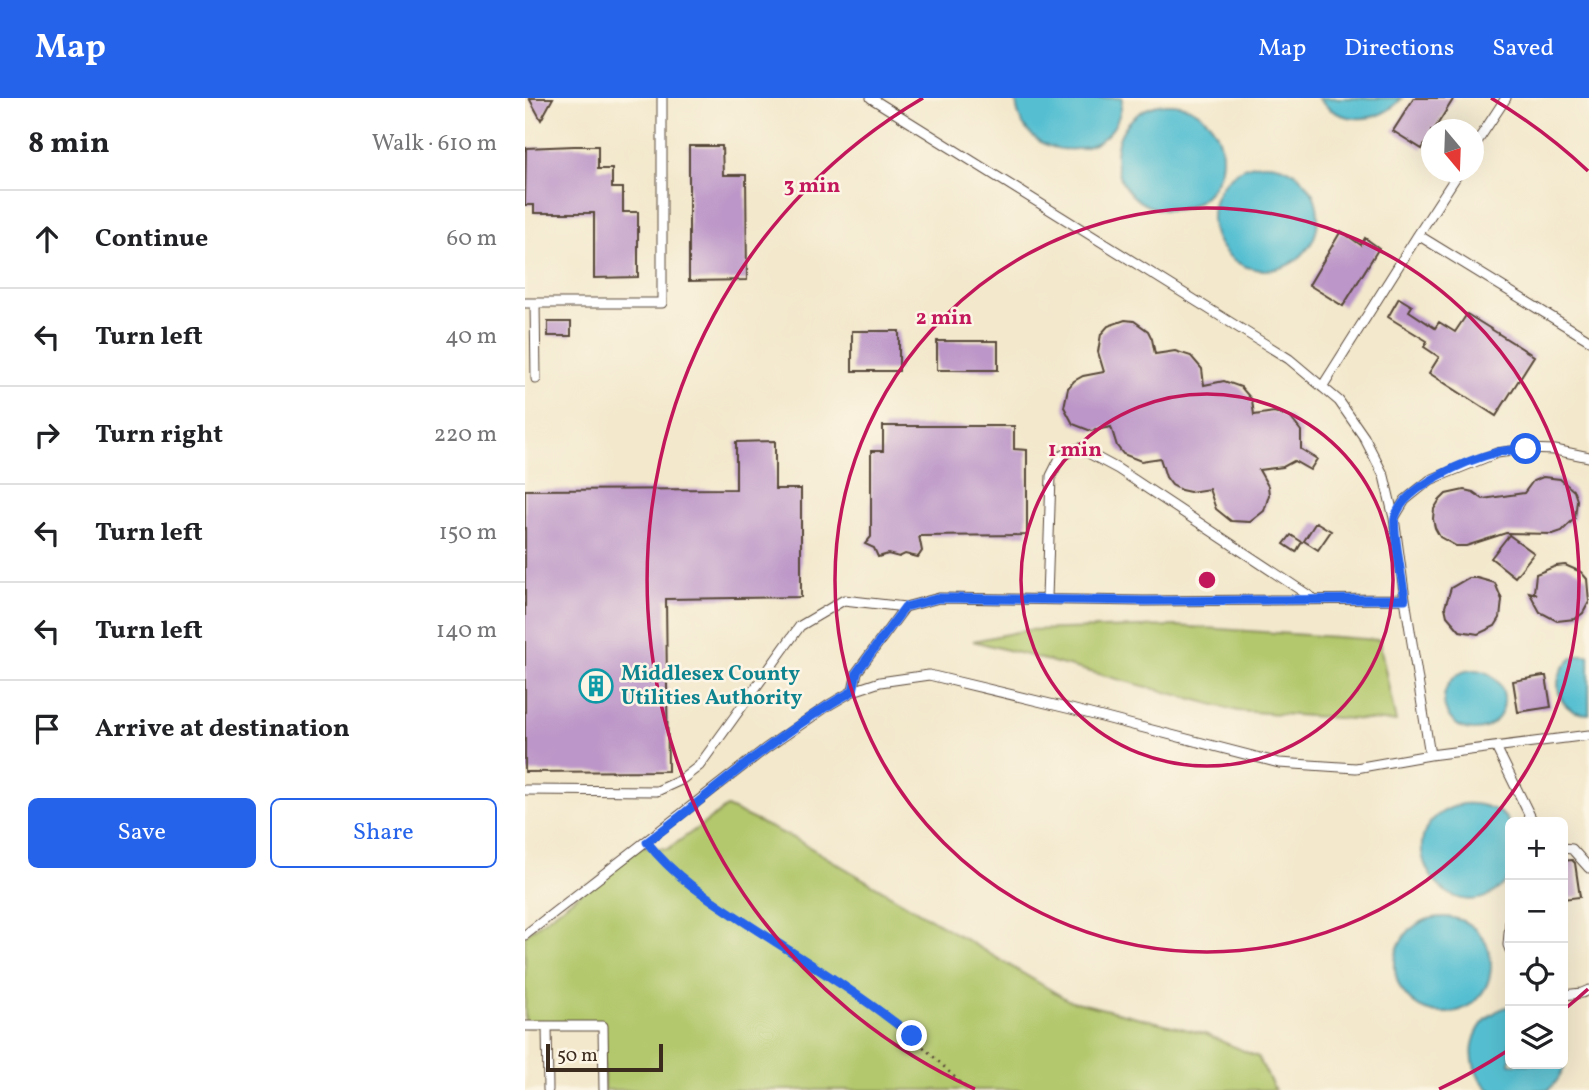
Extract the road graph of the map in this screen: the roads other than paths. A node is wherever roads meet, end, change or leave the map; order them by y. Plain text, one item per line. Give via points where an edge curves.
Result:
1 (662, 98) edge
2 (871, 98) edge
3 (1506, 98) edge
4 (1484, 131) edge
5 (1452, 182) edge
6 (1418, 234) junction
7 (530, 303) edge
8 (1589, 340) edge
9 (535, 379) dead end
10 (1322, 387) junction
11 (1589, 457) edge
12 (1394, 518) junction
13 (1047, 598) junction
14 (1313, 598) junction
15 (1405, 599) junction
16 (905, 607) junction
17 (853, 691) junction
18 (1589, 735) edge
19 (1496, 747) junction
20 (1430, 755) junction
21 (525, 790) edge
22 (1531, 817) edge
23 (1568, 849) edge
24 (1589, 868) edge
25 (525, 934) edge
26 (1589, 990) edge
27 (1568, 994) edge
28 (525, 1026) edge
29 (547, 1026) junction
30 (548, 1090) edge
31 (604, 1090) edge

1 - 7 lane via 662,303
2 - 10 lane via 1289,359
3 - 4 lane
5 - 6 lane
6 - 8 lane
6 - 10 lane
7 - 9 lane
10 - 12 lane via 1339,401 1364,438 1384,476
11 - 12 lane via 1555,450 1497,453 1430,480 1405,500
12 - 15 lane
13 - 14 lane
13 - 14 lane via 1051,476 1061,456 1079,447 1118,468
13 - 16 lane via 939,598
14 - 15 lane
15 - 20 lane
16 - 17 lane via 857,672
16 - 21 lane via 843,600 800,626 699,766 681,780 657,790
17 - 20 lane via 929,675 1279,763 1356,768
17 - 25 lane via 765,749
18 - 19 lane
19 - 20 lane
19 - 22 lane
23 - 24 lane
26 - 27 lane
28 - 29 lane
29 - 30 lane
29 - 31 lane via 603,1026

